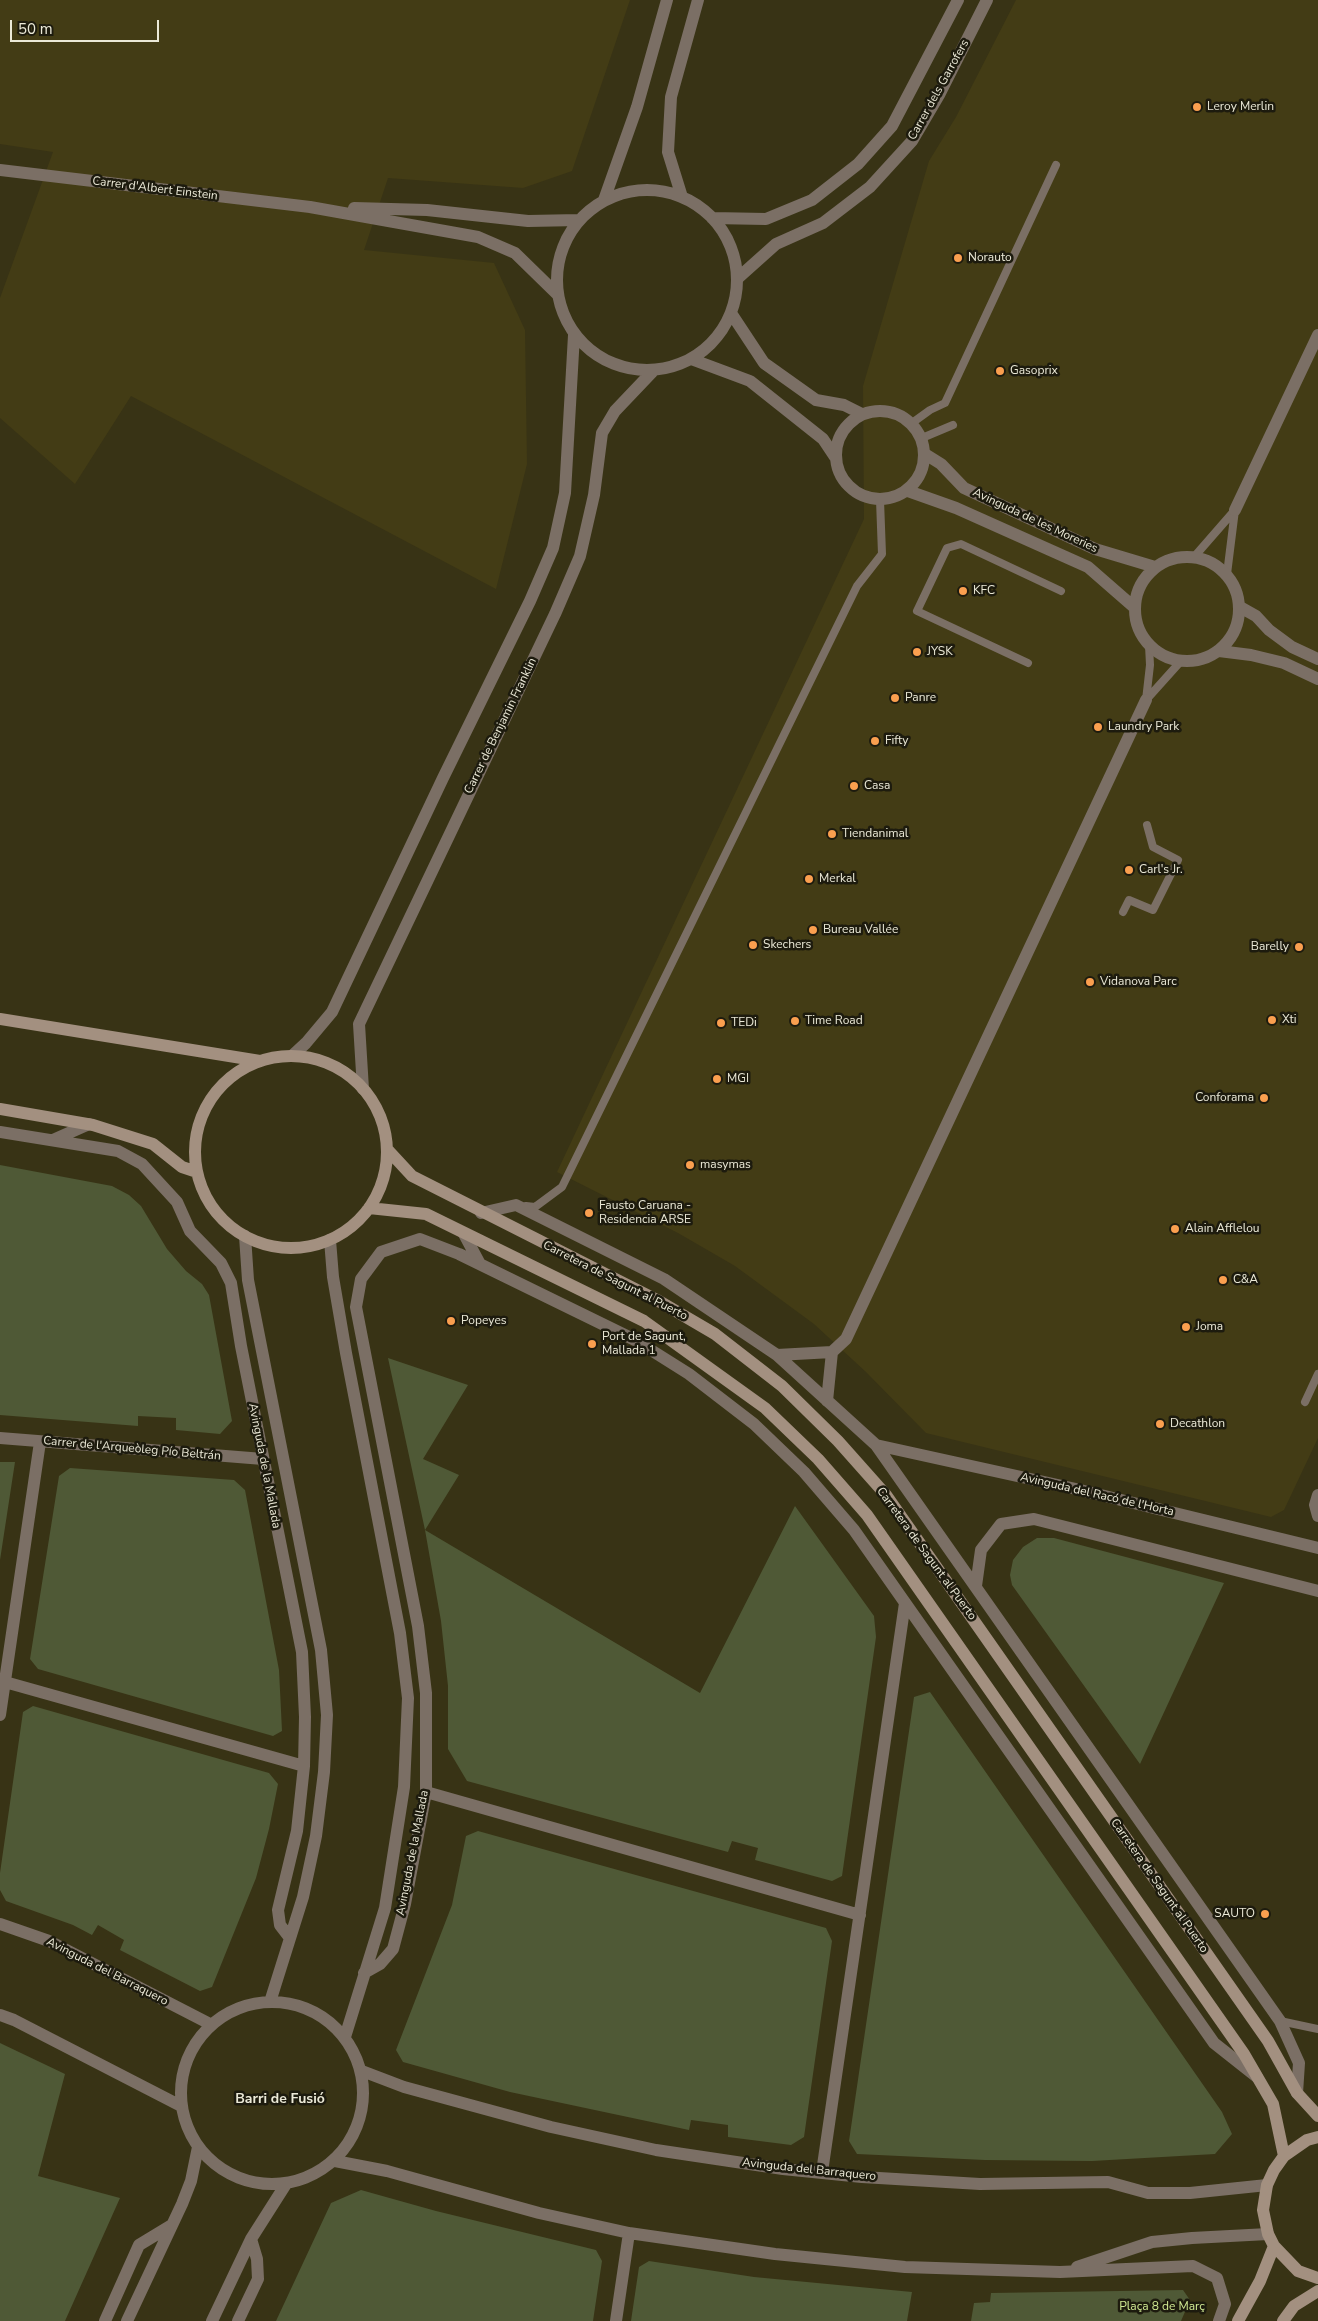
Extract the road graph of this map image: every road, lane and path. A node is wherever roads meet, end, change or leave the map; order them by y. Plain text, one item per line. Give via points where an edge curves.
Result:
1 (667, 0) edge
2 (698, 0) edge
3 (958, 0) edge
4 (987, 0) edge
5 (1056, 165) dead end
6 (0, 170) edge
7 (682, 197) junction
8 (604, 200) junction
9 (310, 207) junction
10 (712, 218) junction
11 (579, 220) junction
12 (738, 278) junction
13 (557, 294) junction
14 (732, 314) junction
15 (574, 335) junction
16 (1318, 335) edge
17 (691, 359) junction
18 (654, 370) junction
19 (862, 414) junction
20 (912, 423) junction
21 (953, 425) dead end
22 (922, 438) junction
23 (925, 454) junction
24 (835, 457) junction
25 (908, 491) junction
26 (880, 500) junction
27 (1235, 510) junction
28 (1194, 557) junction
29 (1155, 567) junction
30 (1227, 574) junction
31 (1061, 591) dead end
32 (1240, 607) junction
33 (1134, 608) junction
34 (1149, 645) junction
35 (1219, 651) junction
36 (1318, 659) edge
37 (1182, 661) junction
38 (1028, 663) dead end
39 (1318, 679) edge
40 (1146, 700) junction
41 (1147, 824) dead end
42 (1123, 912) dead end
43 (0, 1019) edge
44 (292, 1056) junction
45 (260, 1061) junction
46 (363, 1089) junction
47 (0, 1109) edge
48 (89, 1124) junction
49 (0, 1132) edge
50 (53, 1140) junction
51 (387, 1149) junction
52 (196, 1172) junction
53 (516, 1205) junction
54 (369, 1208) junction
55 (482, 1213) junction
56 (464, 1234) junction
57 (244, 1236) junction
58 (330, 1240) junction
59 (480, 1264) junction
60 (257, 1323) junction
61 (343, 1336) junction
62 (240, 1346) junction
63 (364, 1348) junction
64 (832, 1352) junction
65 (777, 1355) junction
66 (1318, 1374) edge
67 (827, 1401) junction
68 (1305, 1402) dead end
69 (0, 1438) edge
70 (40, 1442) junction
71 (876, 1445) junction
72 (263, 1459) junction
73 (1318, 1495) edge
74 (1318, 1516) edge
75 (1318, 1548) edge
76 (976, 1586) junction
77 (1318, 1591) edge
78 (906, 1603) junction
79 (5, 1682) junction
80 (0, 1716) edge
81 (304, 1766) junction
82 (426, 1792) junction
83 (860, 1914) junction
84 (0, 1924) edge
85 (290, 1938) junction
86 (364, 1973) junction
87 (270, 2002) junction
88 (0, 2015) edge
89 (1280, 2021) junction
90 (212, 2025) junction
91 (1318, 2029) edge
92 (345, 2037) junction
93 (362, 2071) junction
94 (1258, 2078) junction
95 (1297, 2093) junction
96 (181, 2106) junction
97 (1318, 2116) edge
98 (1318, 2137) edge
99 (198, 2147) junction
100 (1284, 2156) junction
101 (334, 2161) junction
102 (822, 2172) junction
103 (286, 2184) junction
104 (1267, 2186) junction
105 (172, 2225) junction
106 (629, 2233) junction
107 (1268, 2234) junction
108 (251, 2239) junction
109 (1274, 2246) junction
110 (1060, 2272) junction
111 (1318, 2278) edge
112 (1318, 2291) edge
113 (105, 2321) edge
114 (127, 2321) edge
115 (212, 2321) edge
116 (238, 2321) edge
117 (616, 2321) edge
118 (1218, 2321) edge
119 (1238, 2321) edge
120 (1283, 2321) edge

1 - 8 street via 637,107
2 - 7 street via 671,97 668,152
3 - 10 street, Carrer dels Garrofers via 892,126 858,164 812,200 766,220
4 - 12 street, Carrer dels Garrofers via 912,141 870,187 823,223 776,244
5 - 20 lane via 945,402
6 - 9 street, Carrer d'Albert Einstein
7 - 8 street via 642,189
7 - 10 street
8 - 11 street
9 - 11 street, Carrer d'Albert Einstein via 427,210 528,221
9 - 13 street, Carrer d'Albert Einstein via 478,237 515,252
10 - 12 street via 731,246
11 - 13 street via 559,254
12 - 14 street
13 - 15 street via 563,315
14 - 17 street via 714,341
14 - 19 street via 764,362 816,400
15 - 18 street via 610,363
15 - 44 street via 565,493 553,548 332,1012
16 - 27 street
17 - 18 street
17 - 24 street via 750,381 823,439
18 - 46 street, Carrer de Benjamin Franklin via 615,410 602,433 594,495 580,556 359,1024
19 - 20 street via 880,410 897,413
19 - 24 street via 848,424 838,440
20 - 22 street
21 - 22 lane
22 - 23 street
23 - 25 street via 923,468
23 - 29 street, Avinguda de les Moreries via 941,464 964,488 1095,549
24 - 26 street via 839,474 849,488
25 - 26 street
25 - 33 street, Avinguda de les Moreries via 956,508 1088,567
26 - 53 lane via 882,554 856,586 562,1187 535,1207
27 - 28 lane
27 - 30 lane
28 - 29 street via 1174,558
28 - 30 street via 1212,562
29 - 33 street via 1144,578
30 - 32 street via 1236,589
31 - 38 lane via 961,544 946,548 917,611
32 - 35 street via 1238,624
32 - 36 street via 1256,616 1292,647
33 - 34 street via 1141,634
34 - 37 street via 1158,653
34 - 40 lane
35 - 37 street via 1207,658
35 - 39 street via 1284,663
37 - 40 lane
40 - 64 street via 846,1339
41 - 42 lane via 1153,847 1178,860 1153,910 1129,900
43 - 45 street
44 - 45 street
44 - 46 street via 331,1065
45 - 52 street via 237,1072 208,1102 195,1143
46 - 51 street via 380,1116
47 - 48 street
48 - 50 street
48 - 52 street via 152,1144 182,1167
49 - 50 street, Avinguda de la Mallada
50 - 62 street, Avinguda de la Mallada via 118,1151 142,1164 177,1202 190,1231 221,1263 231,1283
51 - 54 street via 383,1179
51 - 55 street, Carretera de Sagunt al Puerto via 412,1176
52 - 57 street via 213,1209
53 - 55 street
53 - 65 street via 664,1278
54 - 56 street, Carretera de Sagunt al Puerto via 426,1214
54 - 58 street via 355,1223
55 - 95 street, Carretera de Sagunt al Puerto via 656,1300 715,1334 782,1386 838,1441 886,1496 1268,2042
56 - 59 street
56 - 94 street, Carretera de Sagunt al Puerto via 644,1321 765,1408 818,1458 867,1515
57 - 58 street via 263,1244 287,1248
57 - 60 street, Avinguda de la Mallada via 248,1280
58 - 61 street, Avinguda de la Mallada
59 - 63 street, Avinguda de la Mallada via 420,1239 382,1252 361,1279 356,1307
59 - 78 street via 635,1340 689,1374 754,1424 804,1472 854,1530
60 - 62 street
60 - 85 street, Avinguda de la Mallada via 321,1650 326,1715 324,1772 316,1836
61 - 63 street
61 - 86 street, Avinguda de la Mallada via 400,1633 408,1698 404,1788 386,1899
62 - 72 street, Avinguda de la Mallada
63 - 82 street, Avinguda de la Mallada via 418,1626 426,1693
64 - 65 street
64 - 67 street
65 - 67 street
66 - 68 lane
67 - 71 street
69 - 70 street, Carrer de l'Arqueòleg Pío Beltrán
70 - 72 street, Carrer de l'Arqueòleg Pío Beltrán
70 - 79 street
71 - 75 street, Avinguda del Racó de l'Horta via 1076,1489
71 - 76 street
72 - 81 street, Avinguda de la Mallada via 302,1652
73 - 74 street via 1315,1505
76 - 77 street via 981,1550 1001,1524 1034,1519
76 - 89 street
78 - 83 street
78 - 94 street via 1214,2043
79 - 80 street
79 - 81 street
81 - 85 street, Avinguda de la Mallada via 297,1831 278,1910 280,1925
82 - 83 street
82 - 86 street, Avinguda de la Mallada via 393,1949 380,1964
83 - 102 street
84 - 90 street, Avinguda del Barraquero via 49,1941
85 - 87 street, Avinguda de la Mallada
86 - 92 street, Avinguda de la Mallada
87 - 90 street via 239,2008
87 - 92 street via 287,2003 312,2011
88 - 96 street
89 - 91 lane
89 - 95 street via 1299,2063
90 - 96 street via 198,2040 186,2062
92 - 93 street
93 - 101 street via 364,2098 360,2120 352,2138
93 - 102 street, Avinguda del Barraquero via 404,2087 656,2150
94 - 100 street, Carretera de Sagunt al Puerto via 1273,2104
95 - 97 street, Carretera de Sagunt al Puerto
96 - 99 street
98 - 100 street via 1307,2140
99 - 103 street via 212,2162 237,2178 261,2184
99 - 105 street via 191,2180
100 - 104 street
101 - 103 street via 310,2177
101 - 106 street via 387,2171 539,2213
102 - 104 street, Avinguda del Barraquero via 980,2184 1108,2182 1148,2193
103 - 108 street
104 - 107 street via 1263,2210
105 - 113 street via 139,2245
105 - 114 street
106 - 110 street via 775,2254 905,2267
106 - 117 street
107 - 109 street
107 - 110 street via 1152,2242
108 - 115 street
108 - 116 street via 258,2279
109 - 111 street via 1298,2271
109 - 119 street via 1260,2281
110 - 118 street via 1193,2266 1217,2278 1225,2304
112 - 120 street via 1294,2306

